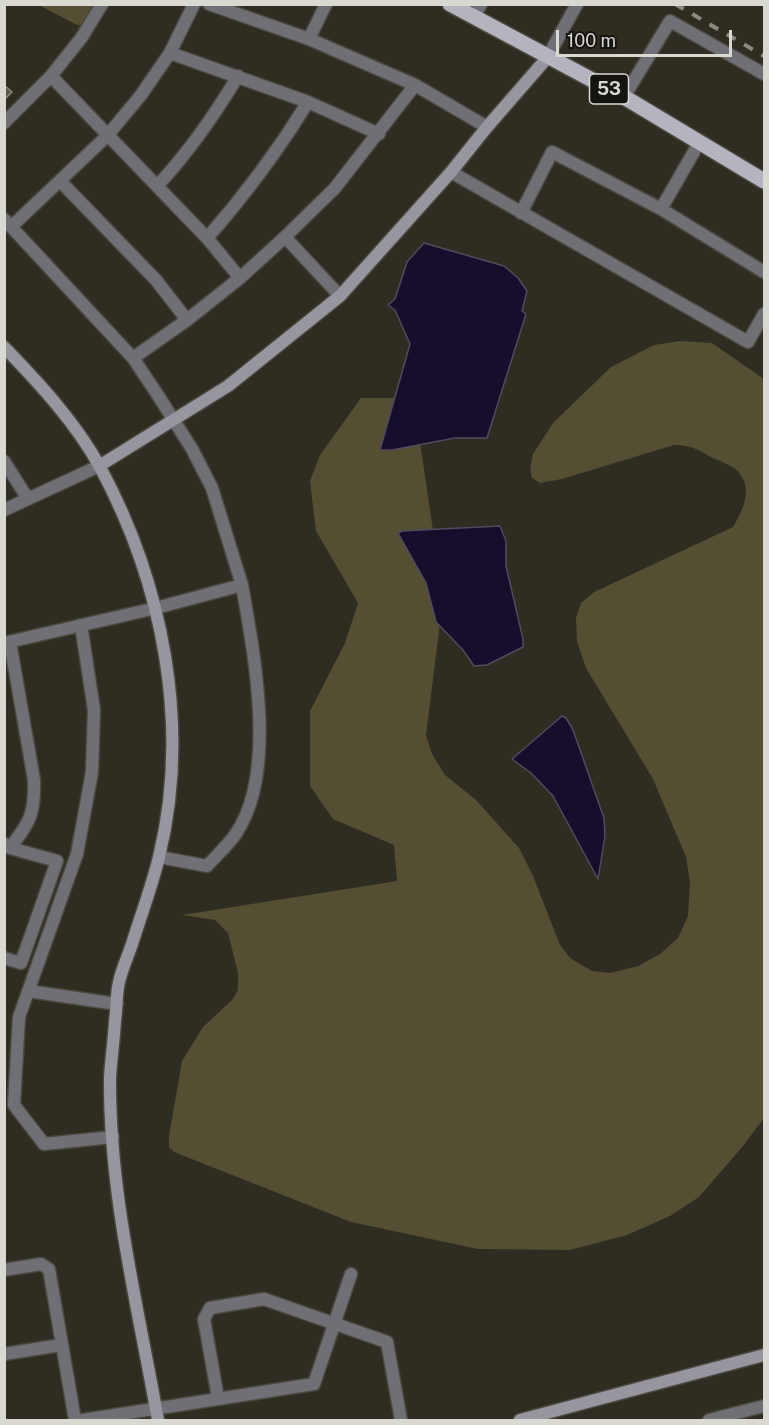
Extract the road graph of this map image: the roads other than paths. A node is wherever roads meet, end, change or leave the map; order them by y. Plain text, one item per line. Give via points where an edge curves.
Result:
1 (102, 4) edge
2 (194, 4) edge
3 (209, 4) edge
4 (326, 4) edge
5 (450, 4) edge
6 (577, 4) edge
7 (478, 11) edge
8 (309, 39) junction
9 (170, 53) junction
10 (548, 58) junction
11 (765, 74) edge
12 (51, 76) junction
13 (238, 76) junction
14 (415, 85) junction
15 (624, 97) junction
16 (308, 102) junction
17 (4, 123) edge
18 (487, 127) junction
19 (379, 134) junction
20 (108, 136) junction
21 (699, 143) junction
22 (451, 172) junction
23 (60, 181) junction
24 (765, 181) edge
25 (157, 186) junction
26 (661, 209) junction
27 (521, 213) junction
28 (8, 223) edge
29 (285, 237) junction
30 (207, 238) junction
31 (765, 272) edge
32 (240, 278) junction
33 (340, 296) junction
34 (765, 314) edge
35 (187, 320) junction
36 (4, 347) edge
37 (133, 358) junction
38 (175, 421) junction
39 (4, 461) edge
40 (99, 466) junction
41 (28, 499) junction
42 (4, 510) edge
43 (242, 585) junction
44 (156, 608) junction
45 (81, 625) junction
46 (7, 642) edge
47 (7, 846) edge
48 (159, 857) junction
49 (4, 958) edge
50 (28, 991) junction
51 (117, 1004) junction
52 (113, 1137) junction
53 (4, 1270) edge
54 (351, 1274) dead end
55 (334, 1323) junction
56 (61, 1345) junction
57 (4, 1354) edge
58 (765, 1355) edge
59 (218, 1398) junction
60 (765, 1406) edge
61 (157, 1415) edge
62 (534, 1419) edge
63 (75, 1420) edge
64 (83, 1420) edge
65 (401, 1420) edge
66 (520, 1420) edge
67 (709, 1420) edge

1 - 12 street via 82,38
2 - 9 street
3 - 8 street
4 - 8 street
5 - 7 main road, 53
6 - 10 street
7 - 10 main road, 53
8 - 14 street
9 - 13 street
9 - 20 street
10 - 15 main road, 53
10 - 18 street
11 - 15 street via 670,21
12 - 17 street
12 - 20 street
13 - 16 street
13 - 25 street via 184,157
14 - 18 street
14 - 19 street
15 - 21 main road, 53
16 - 19 street
16 - 30 street via 242,200
18 - 22 street
19 - 29 street via 335,188
20 - 23 street
20 - 25 street
21 - 24 main road, 53
21 - 26 street
22 - 27 street
22 - 33 street
23 - 28 street
23 - 35 street via 156,280
25 - 30 street
26 - 27 street via 552,152
26 - 31 street
27 - 34 street via 748,342
28 - 37 street
29 - 32 street
29 - 33 street
30 - 32 street
32 - 35 street
33 - 38 street via 228,386
35 - 37 street
36 - 40 street via 70,422
37 - 38 street
38 - 40 street
38 - 43 street via 212,488
39 - 41 street
40 - 41 street
40 - 44 street via 129,531
41 - 42 street
43 - 44 street
43 - 48 street via 259,706 254,789 236,834 207,866
44 - 45 street
44 - 48 street via 167,664 173,752
45 - 46 street
45 - 50 street via 94,710 92,772 77,854
46 - 47 street via 34,780 34,803 28,825
47 - 49 street via 57,861 21,963
48 - 51 street via 119,982
50 - 51 street
50 - 52 street via 19,1017 14,1105 44,1144
51 - 52 street via 110,1077
52 - 61 street via 124,1241
53 - 56 street via 41,1264 49,1269
54 - 55 street
55 - 59 street via 314,1384
55 - 59 street via 264,1299 210,1308 204,1319
55 - 65 street via 387,1342
56 - 57 street
56 - 63 street
58 - 62 street
59 - 61 street
60 - 67 street
61 - 64 street
62 - 66 street

